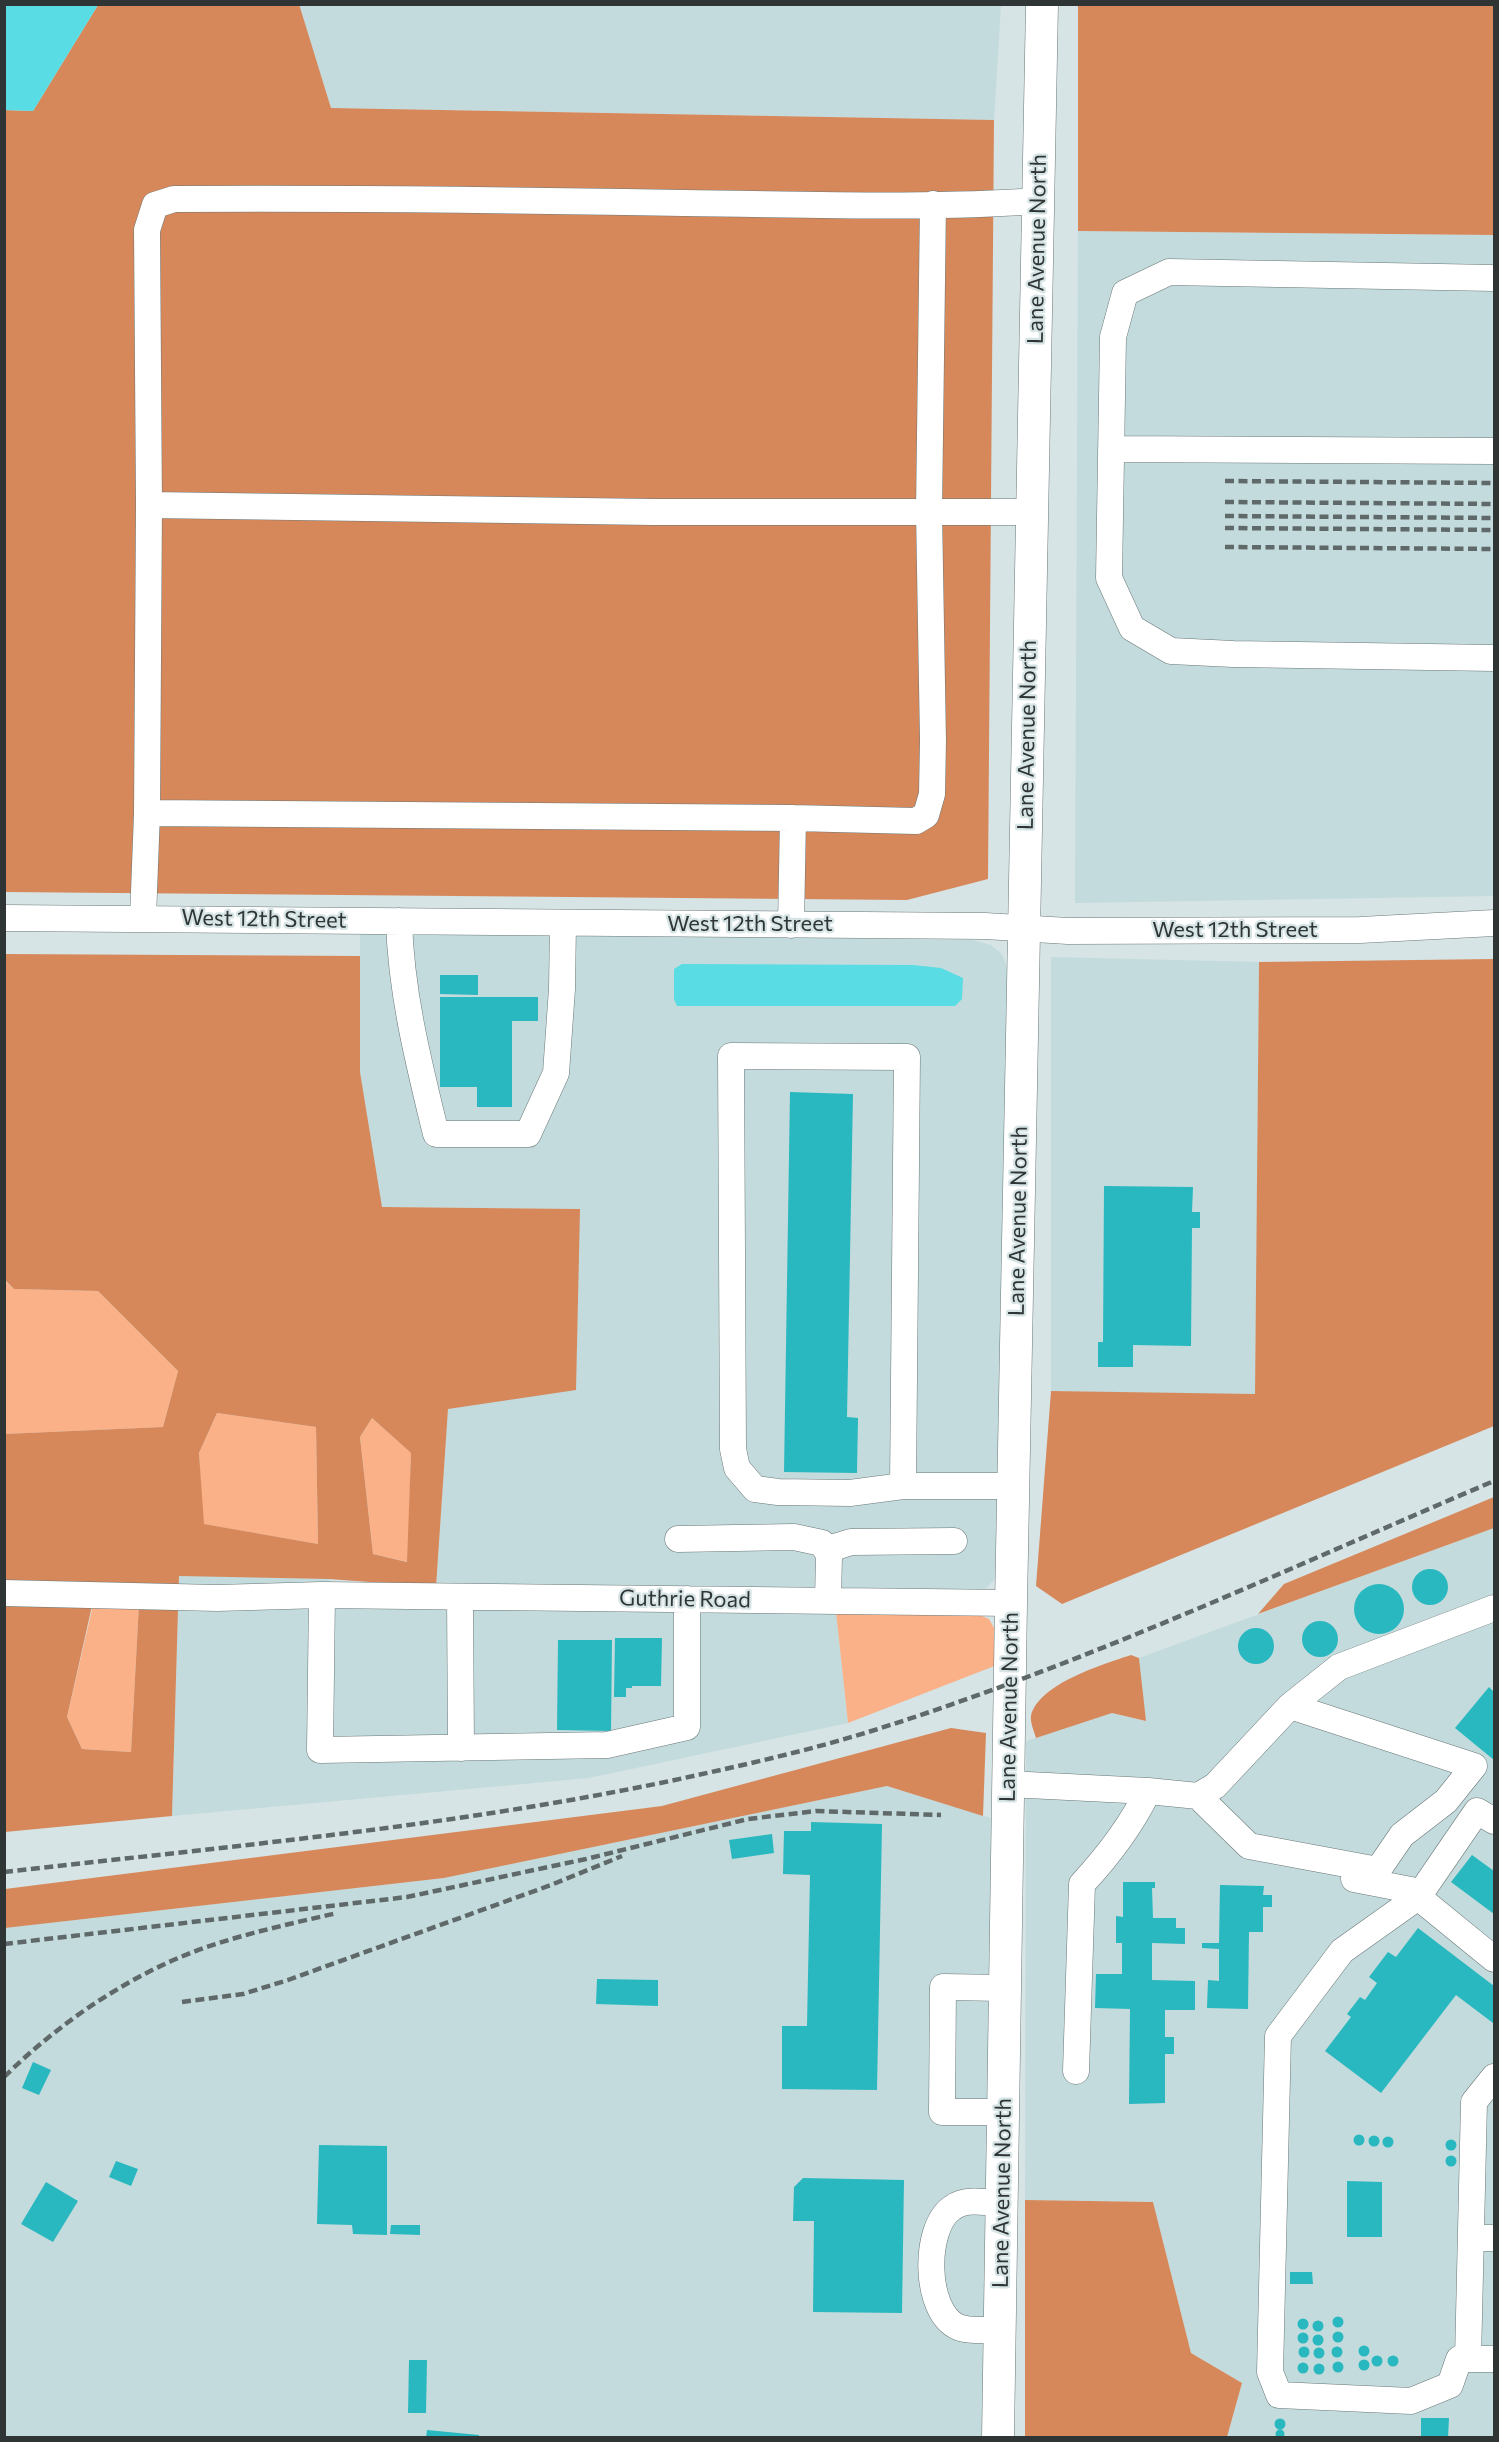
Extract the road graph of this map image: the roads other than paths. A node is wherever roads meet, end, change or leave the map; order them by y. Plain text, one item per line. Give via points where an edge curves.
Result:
1 (1042, 4) edge
2 (1038, 201) junction
3 (933, 204) junction
4 (1494, 278) edge
5 (1111, 449) junction
6 (1494, 451) edge
7 (149, 505) junction
8 (929, 511) junction
9 (1032, 512) junction
10 (1494, 658) edge
11 (147, 813) junction
12 (793, 818) junction
13 (4, 918) edge
14 (143, 918) junction
15 (399, 921) junction
16 (563, 923) junction
17 (1494, 923) edge
18 (791, 925) junction
19 (1024, 929) junction
20 (903, 1486) junction
21 (1013, 1486) junction
22 (678, 1539) dead end
23 (954, 1541) dead end
24 (829, 1555) junction
25 (4, 1593) edge
26 (322, 1595) junction
27 (460, 1597) junction
28 (687, 1599) junction
29 (828, 1600) junction
30 (1011, 1603) junction
31 (1494, 1608) edge
32 (1290, 1706) junction
33 (461, 1748) junction
34 (1008, 1784) junction
35 (1148, 1791) junction
36 (1198, 1796) junction
37 (1494, 1821) edge
38 (1249, 1846) junction
39 (1419, 1895) junction
40 (1494, 1959) edge
41 (1005, 1988) junction
42 (1076, 2071) dead end
43 (1494, 2077) edge
44 (1003, 2112) junction
45 (1001, 2204) junction
46 (1483, 2238) edge
47 (1000, 2330) junction
48 (1468, 2359) junction
49 (1494, 2359) edge
50 (998, 2438) edge

1 - 2 main road, Lane Avenue North
2 - 3 street
2 - 9 main road, Lane Avenue North
3 - 7 street via 345,198 174,199 155,205 147,230
3 - 8 street
4 - 5 street via 1168,272 1125,293 1113,337
5 - 6 street
5 - 10 street via 1109,578 1132,628 1171,651
7 - 8 street via 654,512
7 - 11 street
8 - 9 street
8 - 12 street via 933,741 932,794 926,815 916,821
9 - 19 main road, Lane Avenue North
11 - 12 street
11 - 14 street
12 - 18 street
13 - 14 street, West 12th Street
14 - 15 street, West 12th Street
15 - 16 street, West 12th Street
15 - 16 street via 410,1026 436,1134 528,1134 556,1073
16 - 18 street, West 12th Street
17 - 19 street, West 12th Street via 1360,930
18 - 19 street, West 12th Street
19 - 21 main road, Lane Avenue North
20 - 20 street via 850,1493 778,1492 755,1489 737,1468 733,1449 731,1056 907,1058
20 - 21 street
21 - 30 main road, Lane Avenue North
22 - 24 street via 794,1537 822,1543
23 - 24 street via 850,1542 835,1547
24 - 29 street
25 - 26 street, Guthrie Road via 217,1598
26 - 27 street, Guthrie Road
26 - 33 street via 320,1750
27 - 28 street, Guthrie Road
27 - 33 street
28 - 29 street, Guthrie Road
28 - 33 street via 687,1727 607,1745
29 - 30 street, Guthrie Road
30 - 34 main road, Lane Avenue North
31 - 32 street via 1339,1667
32 - 36 street via 1215,1786
32 - 38 street via 1474,1766 1446,1801 1402,1835 1378,1870
34 - 35 street
34 - 41 main road, Lane Avenue North
35 - 36 street
35 - 42 street via 1136,1815 1082,1884
36 - 38 street
37 - 39 street via 1477,1811
38 - 39 street via 1257,1861
39 - 40 street
39 - 48 street via 1342,1951 1278,2036 1270,2372 1279,2395 1411,2401 1450,2385 1459,2359
41 - 44 main road, Lane Avenue North
41 - 44 street via 943,1988 942,2112
43 - 46 street via 1474,2102
44 - 45 main road, Lane Avenue North
45 - 47 main road, Lane Avenue North
45 - 47 street via 978,2201 953,2206 944,2215 934,2238 932,2266 935,2296 948,2321 959,2328
46 - 48 street
47 - 50 main road, Lane Avenue North
48 - 49 street

